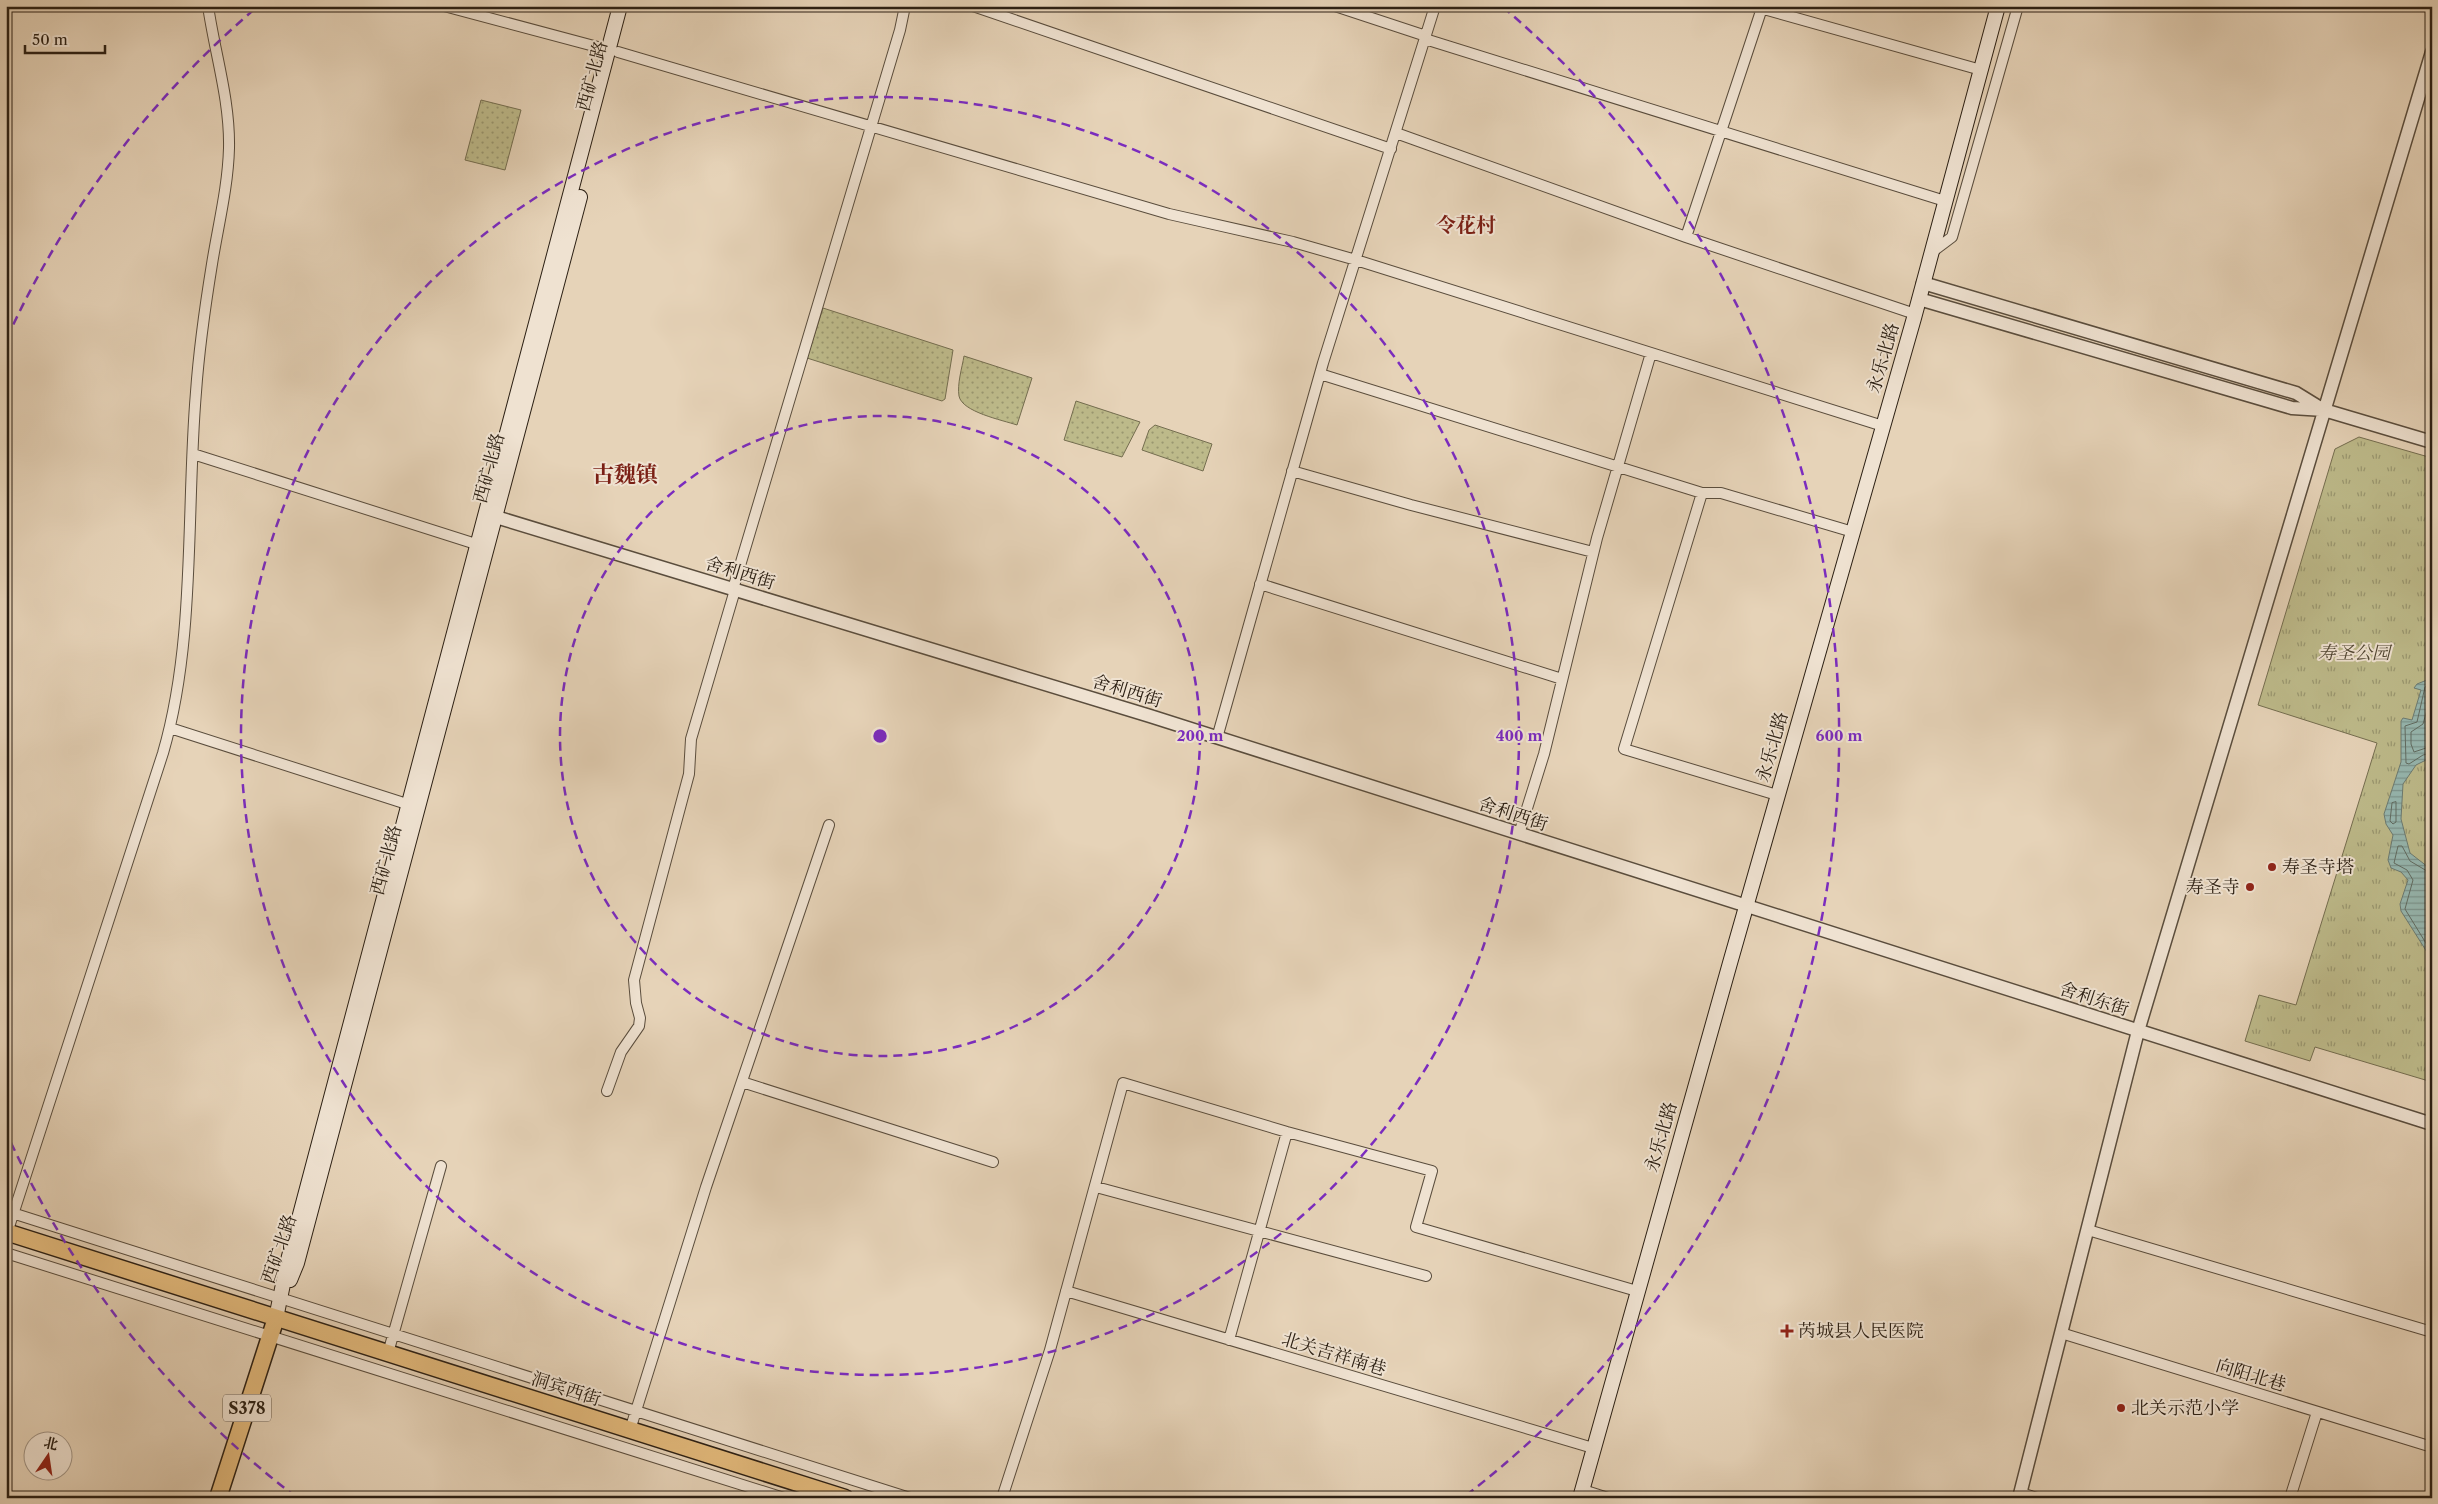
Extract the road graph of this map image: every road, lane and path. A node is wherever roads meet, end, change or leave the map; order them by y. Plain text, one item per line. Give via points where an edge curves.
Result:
1 (208, 6) edge
2 (444, 6) edge
3 (620, 6) edge
4 (630, 6) edge
5 (905, 6) edge
6 (973, 6) edge
7 (1335, 6) edge
8 (1435, 6) edge
9 (1998, 6) edge
10 (2018, 6) edge
11 (1757, 7) edge
12 (1426, 38) junction
13 (613, 51) junction
14 (2432, 52) edge
15 (1981, 70) junction
16 (871, 126) junction
17 (1720, 131) junction
18 (1396, 133) junction
19 (1391, 149) junction
20 (1946, 201) junction
21 (1686, 237) junction
22 (1932, 252) junction
23 (1356, 260) junction
24 (1923, 283) junction
25 (1919, 298) junction
26 (1915, 314) junction
27 (1652, 353) junction
28 (1320, 374) junction
29 (2324, 410) junction
30 (1883, 426) junction
31 (2432, 442) edge
32 (193, 454) junction
33 (1618, 467) junction
34 (1292, 471) junction
35 (1702, 492) junction
36 (496, 517) junction
37 (1852, 532) junction
38 (478, 545) junction
39 (1593, 552) junction
40 (1260, 584) junction
41 (734, 589) junction
42 (1562, 679) junction
43 (170, 728) junction
44 (1217, 738) junction
45 (1778, 795) junction
46 (410, 805) junction
47 (829, 825) dead end
48 (1519, 834) junction
49 (1746, 906) junction
50 (2138, 1031) junction
51 (742, 1082) junction
52 (607, 1091) dead end
53 (2432, 1124) edge
54 (1287, 1132) junction
55 (993, 1162) dead end
56 (441, 1166) dead end
57 (1096, 1187) junction
58 (10, 1212) edge
59 (2088, 1230) junction
60 (1259, 1231) junction
61 (9, 1233) edge
62 (7, 1255) edge
63 (1426, 1276) dead end
64 (1066, 1291) junction
65 (1638, 1291) junction
66 (282, 1299) junction
67 (276, 1318) junction
68 (2432, 1332) edge
69 (2061, 1333) junction
70 (394, 1334) junction
71 (270, 1335) junction
72 (1229, 1340) junction
73 (388, 1353) junction
74 (636, 1411) junction
75 (2317, 1412) junction
76 (630, 1430) junction
77 (2432, 1447) edge
78 (1594, 1448) junction
79 (1581, 1494) edge
80 (2020, 1495) edge
81 (218, 1498) edge
82 (784, 1498) edge
83 (845, 1498) edge
84 (910, 1498) edge
85 (1002, 1498) edge
86 (1608, 1498) edge
87 (2037, 1498) edge
88 (2290, 1498) edge

1 - 32 street via 225,97 228,161 201,340
2 - 13 street
3 - 13 main road, 西矿北路
4 - 13 main road, 西矿北路
5 - 16 street
6 - 19 street
7 - 12 street
8 - 12 street
9 - 15 main road, 永乐北路
10 - 22 street via 1952,237
11 - 15 street
11 - 17 street
12 - 17 street
12 - 18 street
13 - 16 street
13 - 36 main road, 西矿北路
13 - 38 main road, 西矿北路
14 - 29 street
15 - 20 main road, 永乐北路
16 - 23 street via 1169,214
16 - 41 street
17 - 20 street
17 - 21 street
18 - 19 street
18 - 21 street
19 - 23 street
20 - 22 main road, 永乐北路
21 - 26 street
22 - 24 main road, 永乐北路
23 - 27 street
23 - 28 street
24 - 25 main road, 永乐北路
24 - 29 street via 2296,393
25 - 26 main road, 永乐北路
25 - 29 street via 2292,408
26 - 30 main road, 永乐北路
27 - 30 street
27 - 33 street
28 - 33 street
28 - 34 street
29 - 31 street
29 - 50 street
30 - 37 main road, 永乐北路
32 - 38 street
32 - 43 street via 182,653
33 - 35 street
33 - 39 street
34 - 39 street via 1411,506
34 - 40 street
35 - 37 street via 1721,493
35 - 45 street via 1624,749
36 - 41 street, 舍利西街
36 - 66 main road, 西矿北路 via 297,1263
37 - 45 main road, 永乐北路
38 - 46 main road, 西矿北路
39 - 42 street
40 - 42 street
40 - 44 street
41 - 44 street, 舍利西街
41 - 52 street via 691,739 689,774 634,980 639,1026 621,1052
42 - 48 street via 1544,754
43 - 46 street
43 - 58 street
44 - 48 street, 舍利西街
45 - 49 main road, 永乐北路
46 - 66 main road, 西矿北路 via 288,1260
47 - 51 street
48 - 49 street, 舍利西街
49 - 50 street, 舍利东街
49 - 65 main road, 永乐北路
50 - 53 street, 舍利东街
50 - 59 street
51 - 55 street
51 - 74 street
54 - 57 street via 1123,1084
54 - 60 street
54 - 65 street via 1432,1171 1416,1227
56 - 70 street
57 - 60 street
57 - 64 street
58 - 61 street
58 - 66 street
59 - 68 street
59 - 69 street
60 - 63 street
60 - 72 street
61 - 62 street
61 - 67 main road, 洞宾西街
62 - 71 street
64 - 72 street, 北关吉祥南巷
64 - 85 street
65 - 78 main road, 永乐北路
66 - 67 main road
66 - 70 street
67 - 71 main road, S378
67 - 73 main road, 洞宾西街
69 - 75 street, 向阳北巷
69 - 80 street
70 - 73 street
70 - 74 street
71 - 81 main road, S378
71 - 82 street
72 - 78 street, 北关吉祥南巷
73 - 76 main road, 洞宾西街
74 - 76 street
74 - 84 street
75 - 77 street, 向阳北巷
75 - 88 street
76 - 83 main road, 洞宾西街
78 - 79 main road, 永乐北路
79 - 86 street
80 - 87 street

